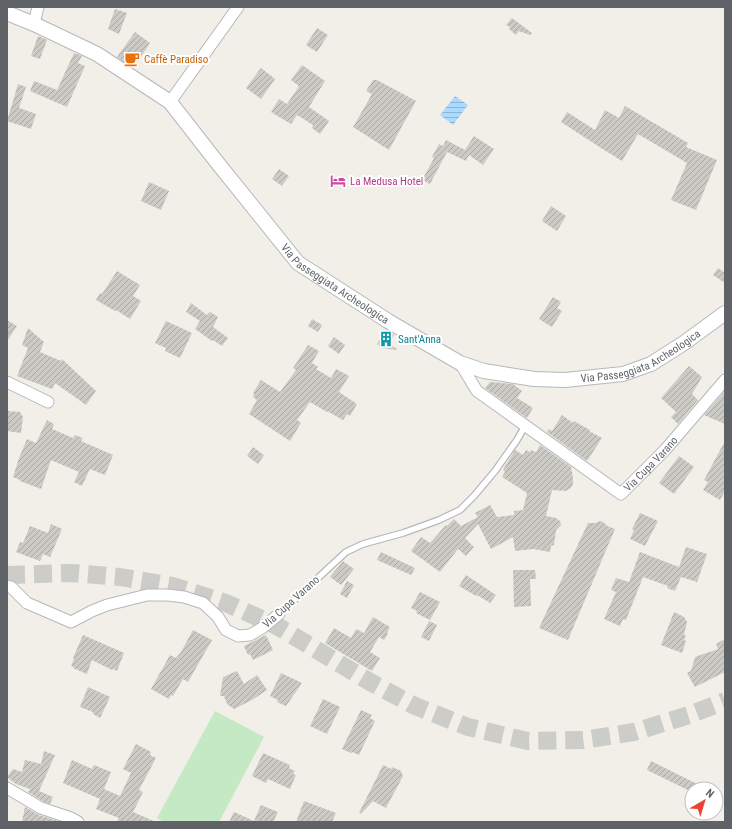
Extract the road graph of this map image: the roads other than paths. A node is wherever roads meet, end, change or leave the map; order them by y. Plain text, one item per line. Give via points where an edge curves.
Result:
1 (38, 7) edge
2 (238, 7) edge
3 (7, 13) edge
4 (34, 24) junction
5 (170, 102) junction
6 (725, 313) edge
7 (460, 363) junction
8 (725, 380) edge
9 (7, 382) edge
10 (48, 402) dead end
11 (525, 426) junction
12 (7, 586) edge
13 (279, 614) joint
14 (7, 788) edge
15 (78, 822) edge

1 - 4 street
2 - 5 street
3 - 4 street, Via Passeggiata Archeologica
4 - 5 street, Via Passeggiata Archeologica via 97,54
5 - 7 street, Via Passeggiata Archeologica via 298,263 388,321
6 - 7 street, Via Passeggiata Archeologica via 651,364 623,374 566,380 534,378 484,371
7 - 11 street, Via Cupa Varano via 477,391
8 - 11 street, Via Cupa Varano via 665,450 621,494
9 - 10 street
11 - 13 lane, Via Cupa Varano via 494,471 460,510 439,520 363,544 346,552
12 - 13 street, Via Cupa Varano via 11,586 27,603 71,622 107,605 147,595 184,597 203,603 218,617 226,630 238,636 250,635
14 - 15 street via 41,808

